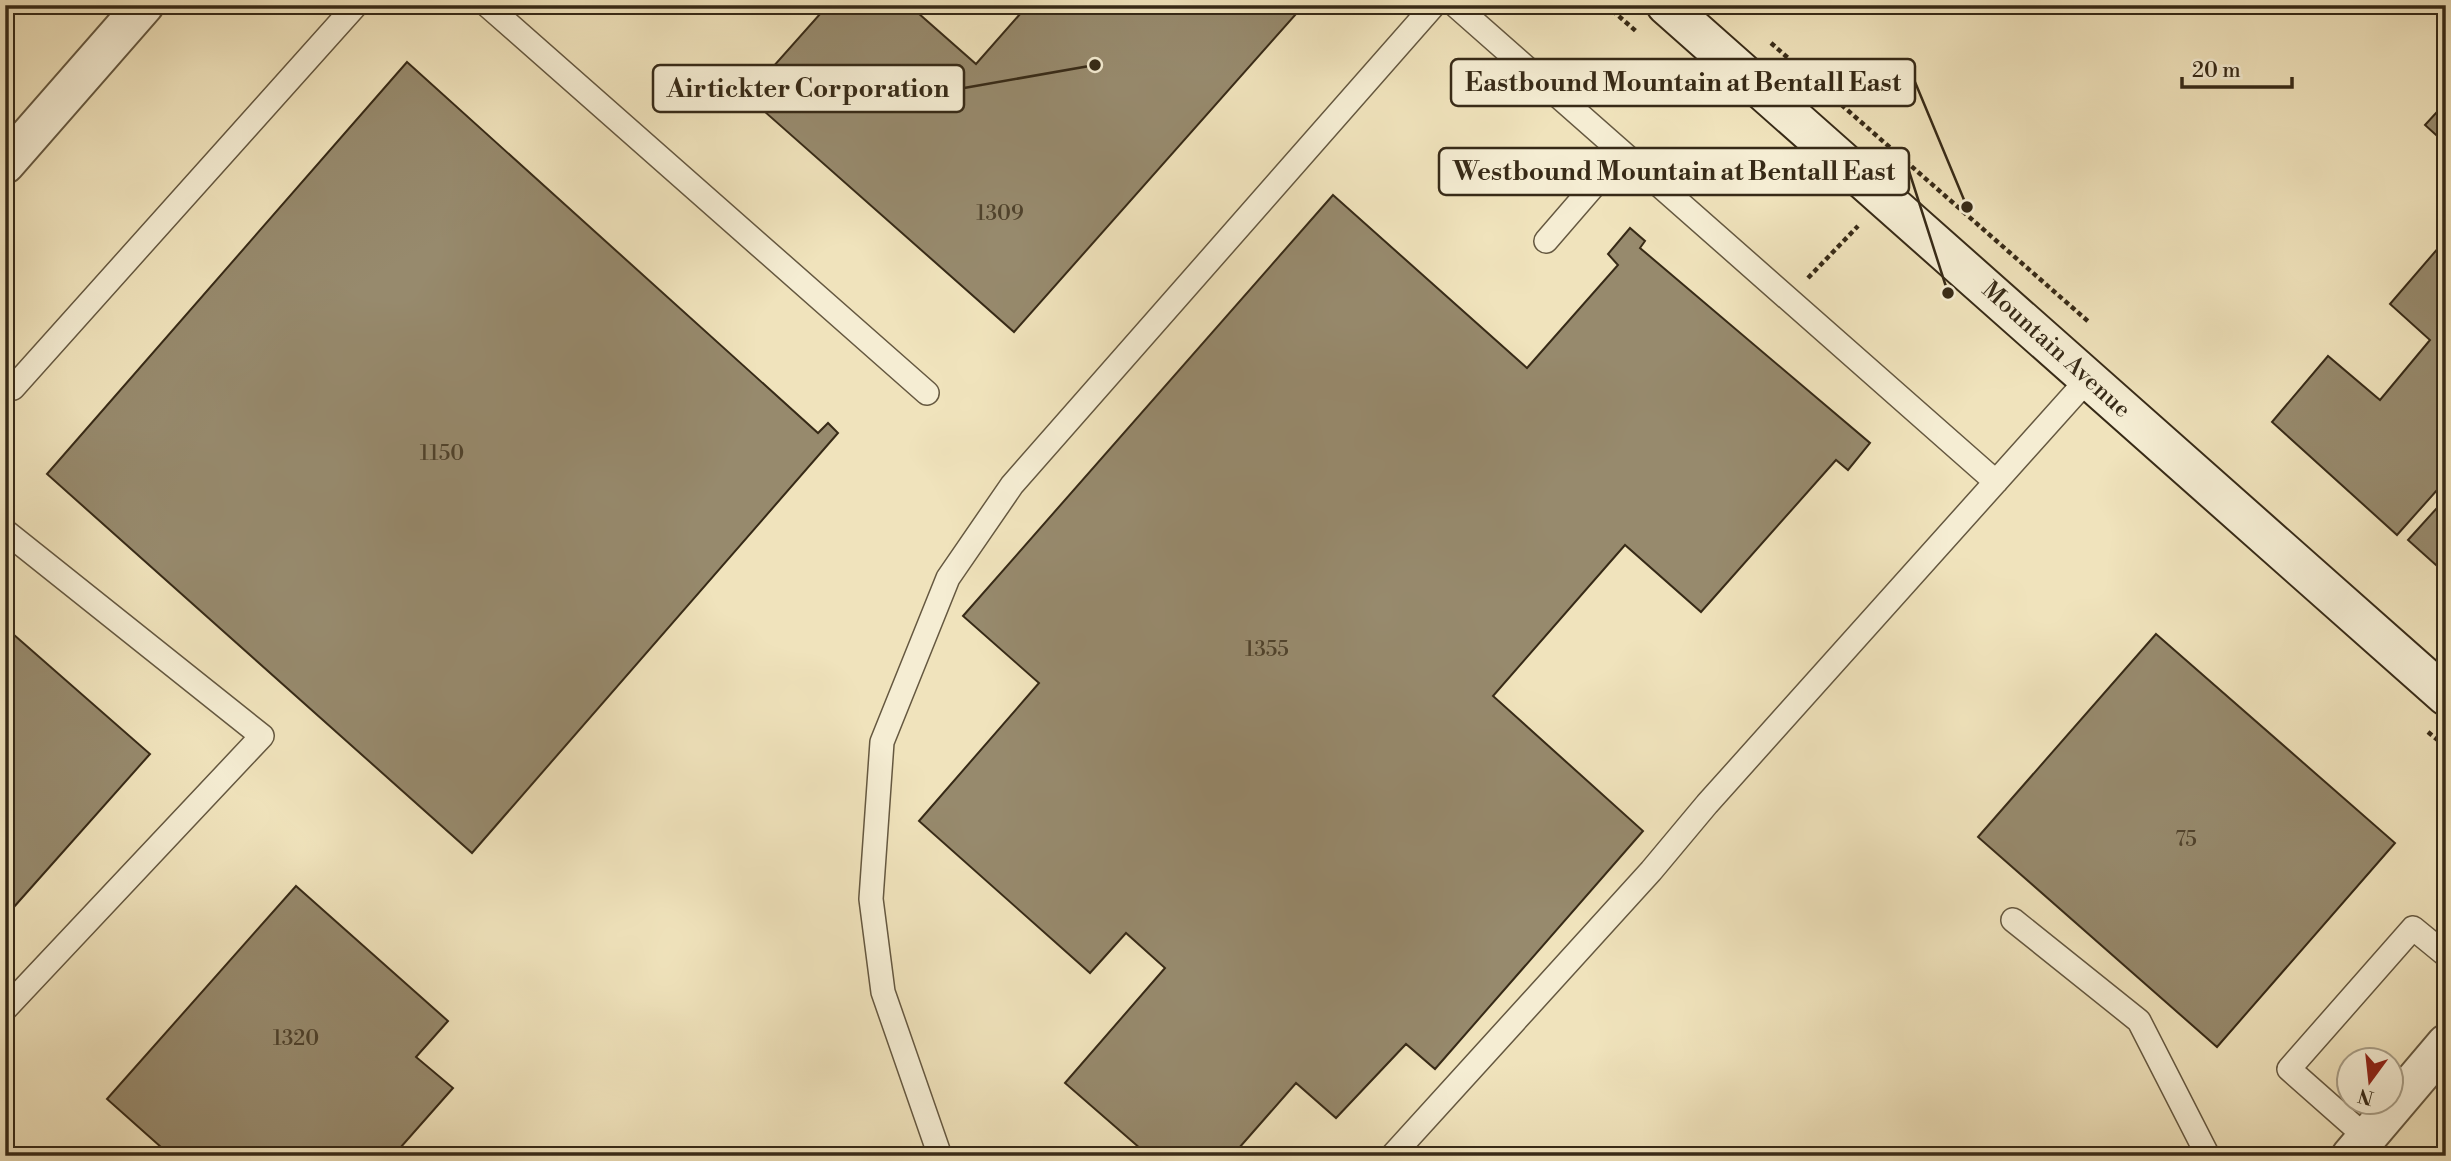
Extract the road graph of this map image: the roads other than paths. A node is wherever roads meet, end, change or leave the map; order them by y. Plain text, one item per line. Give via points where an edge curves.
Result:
1 (356, 5) edge
2 (487, 5) edge
3 (1434, 5) edge
4 (1455, 5) edge
5 (1666, 5) edge
6 (126, 12) edge
7 (1622, 153) junction
8 (5, 164) edge
9 (1546, 241) dead end
10 (2088, 379) junction
11 (5, 381) edge
12 (927, 393) dead end
13 (1996, 482) junction
14 (5, 531) edge
15 (2446, 695) edge
16 (2012, 920) dead end
17 (2446, 956) edge
18 (5, 1009) edge
19 (2441, 1059) edge
20 (2359, 1147) edge
21 (940, 1156) edge
22 (1392, 1156) edge
23 (2208, 1156) edge

1 - 11 lane via 13,388
2 - 12 lane
3 - 21 lane via 1012,485 948,579 882,742 870,899 883,992
4 - 7 lane
5 - 10 street, Mountain Avenue
6 - 8 street
7 - 9 lane
7 - 13 lane
10 - 13 lane
10 - 15 street, Mountain Avenue
13 - 22 lane
14 - 18 lane via 262,736
16 - 23 lane via 2139,1021
17 - 20 lane via 2413,928 2289,1069
19 - 20 street

